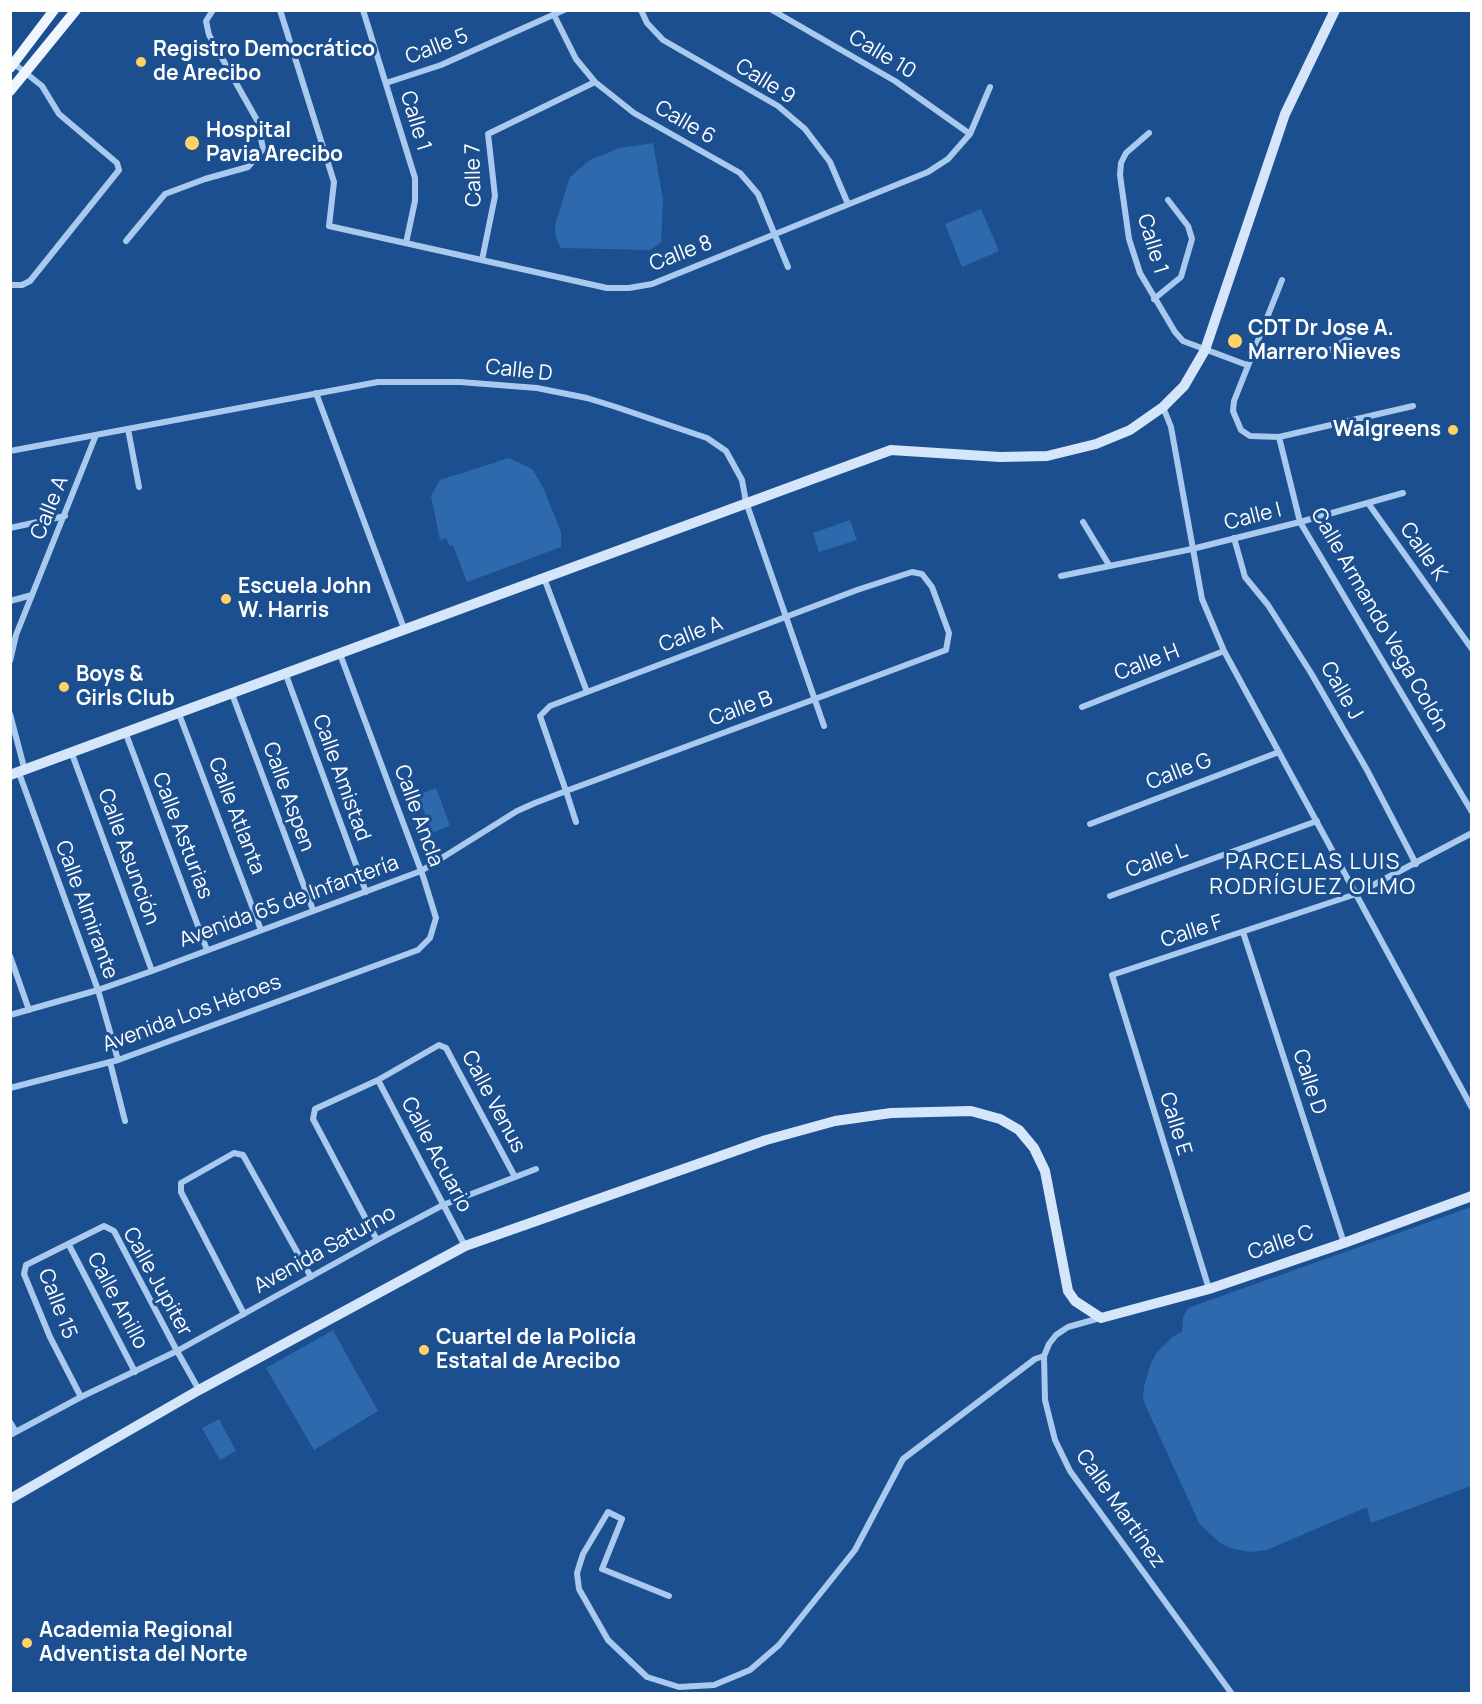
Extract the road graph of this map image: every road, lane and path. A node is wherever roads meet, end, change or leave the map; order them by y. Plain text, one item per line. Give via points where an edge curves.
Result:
1 (54, 10) edge
2 (76, 10) edge
3 (213, 10) edge
4 (280, 10) edge
5 (363, 10) edge
6 (564, 10) edge
7 (641, 10) edge
8 (772, 10) edge
9 (1335, 10) edge
10 (554, 15) junction
11 (12, 64) edge
12 (26, 72) junction
13 (595, 82) junction
14 (386, 83) junction
15 (990, 87) dead end
16 (10, 91) edge
17 (970, 134) junction
18 (1149, 134) dead end
19 (1168, 200) dead end
20 (848, 204) junction
21 (775, 234) junction
22 (126, 241) dead end
23 (406, 243) junction
24 (482, 260) junction
25 (788, 267) dead end
26 (1282, 280) dead end
27 (10, 285) edge
28 (1154, 299) junction
29 (1349, 338) dead end
30 (1256, 344) junction
31 (1205, 350) junction
32 (1247, 365) junction
33 (316, 393) junction
34 (1413, 405) dead end
35 (1163, 407) junction
36 (128, 429) junction
37 (96, 435) junction
38 (1279, 437) junction
39 (10, 451) edge
40 (139, 487) dead end
41 (1403, 493) dead end
42 (746, 502) junction
43 (1368, 503) junction
44 (65, 516) junction
45 (1083, 522) dead end
46 (1300, 522) junction
47 (10, 528) edge
48 (1234, 538) junction
49 (1192, 549) junction
50 (1109, 565) junction
51 (1060, 576) dead end
52 (544, 578) junction
53 (32, 596) junction
54 (10, 601) edge
55 (786, 617) junction
56 (405, 631) junction
57 (1472, 650) edge
58 (1224, 651) junction
59 (340, 654) junction
60 (927, 657) joint
61 (10, 661) edge
62 (286, 675) junction
63 (588, 692) junction
64 (232, 694) junction
65 (815, 699) junction
66 (1082, 707) dead end
67 (10, 714) edge
68 (179, 714) junction
69 (824, 726) dead end
70 (126, 734) junction
71 (1279, 752) junction
72 (72, 754) junction
73 (18, 773) edge
74 (566, 791) junction
75 (1472, 812) edge
76 (1317, 821) junction
77 (576, 822) dead end
78 (1090, 824) dead end
79 (1472, 833) edge
80 (1416, 864) junction
81 (421, 871) junction
82 (366, 892) junction
83 (1356, 894) junction
84 (1110, 896) dead end
85 (313, 910) junction
86 (261, 930) junction
87 (1243, 932) junction
88 (207, 950) junction
89 (10, 956) edge
90 (382, 963) joint
91 (152, 971) junction
92 (1119, 973) joint
93 (98, 990) junction
94 (29, 1010) junction
95 (10, 1015) edge
96 (118, 1060) junction
97 (110, 1062) junction
98 (378, 1080) junction
99 (10, 1088) edge
100 (1472, 1108) edge
101 (125, 1121) dead end
102 (536, 1169) dead end
103 (515, 1177) junction
104 (1472, 1196) edge
105 (443, 1205) junction
106 (377, 1240) junction
107 (1344, 1243) junction
108 (69, 1245) junction
109 (465, 1245) junction
110 (311, 1277) junction
111 (1209, 1289) junction
112 (244, 1314) junction
113 (1101, 1318) junction
114 (177, 1351) junction
115 (1044, 1356) junction
116 (135, 1372) junction
117 (199, 1390) junction
118 (81, 1397) junction
119 (10, 1422) edge
120 (13, 1434) edge
121 (10, 1498) edge
122 (669, 1596) dead end
123 (1232, 1694) edge

1 - 11 main road
2 - 12 main road
3 - 22 street via 206,21 209,35 258,122 262,149 248,167 165,194
4 - 23 street, Calle 8 via 334,182 329,225
5 - 14 street, Calle 1
6 - 10 street, Calle 5
7 - 20 street, Calle 9 via 663,40 778,106 805,129 830,162
8 - 17 street, Calle 10 via 895,81
9 - 31 street via 1285,114
10 - 13 street, Calle 6 via 576,59
10 - 14 street, Calle 5 via 441,65
11 - 12 street
12 - 16 main road
12 - 27 street via 42,86 59,114 117,163 119,170 30,281
13 - 21 street, Calle 6 via 634,113 740,174 758,194
13 - 24 street, Calle 7 via 488,134 495,196
14 - 23 street, Calle 1 via 415,178 415,201
15 - 17 street, Calle 8
17 - 20 street, Calle 8 via 948,159 928,172
18 - 28 street, Calle 1 via 1126,153 1120,175 1129,239
19 - 28 street via 1188,226 1192,240 1181,277
20 - 21 street, Calle 8
21 - 24 street, Calle 8 via 652,284 629,288 607,288
21 - 25 street, Calle 6
23 - 24 street, Calle 8
26 - 30 street
28 - 31 street, Calle 1 via 1183,340
29 - 30 street via 1330,350 1296,357
30 - 32 street
31 - 32 street, Calle 1
31 - 35 street via 1184,386
32 - 38 street via 1234,401 1236,421 1250,436
33 - 36 street, Calle D
33 - 42 street, Calle D via 378,382 420,381 537,388 586,398 707,438 726,451 742,480
33 - 56 street
34 - 38 street
35 - 42 street via 1130,430 1096,444 1047,456 891,450
35 - 49 street via 1171,427
36 - 37 street, Calle D
36 - 40 street
37 - 39 street, Calle D
37 - 44 street, Calle A
38 - 46 street, Calle Armando Vega Colón
41 - 43 street, Calle I
42 - 52 street
42 - 55 street, Calle D
43 - 46 street, Calle I
43 - 57 street, Calle K
44 - 47 street
44 - 53 street, Calle A
45 - 50 street
46 - 48 street, Calle I
46 - 75 street, Calle Armando Vega Colón
48 - 49 street, Calle I
48 - 80 street, Calle J via 1245,577 1268,605 1311,673
49 - 50 street, Calle I
49 - 58 street via 1202,599
50 - 51 street, Calle I
52 - 56 street
52 - 63 street
53 - 54 street
53 - 61 street, Calle A
55 - 60 street, Calle A via 912,572 922,574 932,587 949,633 946,650
55 - 63 street, Calle A
55 - 65 street, Calle D
56 - 59 street
58 - 66 street, Calle H
58 - 71 street
59 - 62 street
59 - 81 street, Calle Ancla
60 - 65 street, Calle B
62 - 64 street
62 - 82 street, Calle Amistad
63 - 74 street via 550,706 540,716
64 - 68 street
64 - 85 street, Calle Aspen
65 - 69 street, Calle D
65 - 74 street, Calle B
67 - 73 street
68 - 70 street
68 - 86 street, Calle Atlanta
70 - 72 street
70 - 88 street, Calle Asturias
71 - 76 street
71 - 78 street, Calle G
72 - 73 street
72 - 91 street, Calle Asunción
73 - 93 street, Calle Almirante
74 - 77 street
74 - 81 street, Avenida 65 de Infantería via 517,811
76 - 83 street
76 - 84 street, Calle L
79 - 80 street, Calle F
80 - 83 street, Calle F
81 - 82 street, Avenida 65 de Infantería
81 - 90 street, Calle Ancla via 436,918 430,938 418,950
82 - 85 street, Avenida 65 de Infantería
83 - 87 street, Calle F
83 - 100 street
85 - 86 street, Avenida 65 de Infantería
86 - 88 street, Avenida 65 de Infantería
87 - 92 street, Calle F
87 - 107 street, Calle D
88 - 91 street, Avenida 65 de Infantería
89 - 94 street
90 - 96 street, Avenida Los Héroes
91 - 93 street, Avenida 65 de Infantería
92 - 111 street, Calle E via 1112,975
93 - 94 street, Avenida 65 de Infantería
93 - 96 street, Calle Almirante
94 - 95 street, Avenida 65 de Infantería
96 - 97 street, Avenida Los Héroes
97 - 99 street, Avenida Los Héroes
97 - 101 street
98 - 103 street, Calle Venus via 439,1045 446,1048
98 - 105 street, Calle Acuario
98 - 106 street via 315,1109 313,1119
102 - 103 street, Avenida Saturno
103 - 105 street, Avenida Saturno
104 - 107 street, Calle C
105 - 106 street, Avenida Saturno
105 - 109 street, Calle Acuario
106 - 110 street, Avenida Saturno
107 - 111 street, Calle C
108 - 114 street, Calle Jupiter via 104,1226 114,1232
108 - 116 street, Calle Anillo
108 - 118 street, Calle 15 via 26,1265 24,1274
109 - 113 street via 766,1140 835,1121 891,1113 971,1111 1000,1119 1019,1130 1034,1148 1045,1171 1068,1291 1075,1301
109 - 117 street
110 - 112 street, Avenida Saturno
110 - 112 street via 243,1155 234,1153 181,1182 181,1192
111 - 113 street, Calle C
112 - 114 street, Avenida Saturno
113 - 115 street via 1068,1327 1056,1335
114 - 116 street, Avenida Saturno
114 - 117 street, Calle Jupiter
115 - 122 street via 903,1459 855,1550 779,1645 750,1671 714,1685 679,1687 647,1677 608,1640 579,1589 577,1573 583,1554 608,1512 622,1519 602,1569
115 - 123 street, Calle Martínez via 1045,1400 1055,1440 1070,1471
116 - 118 street, Avenida Saturno
117 - 121 street
118 - 120 street, Avenida Saturno
119 - 120 street

